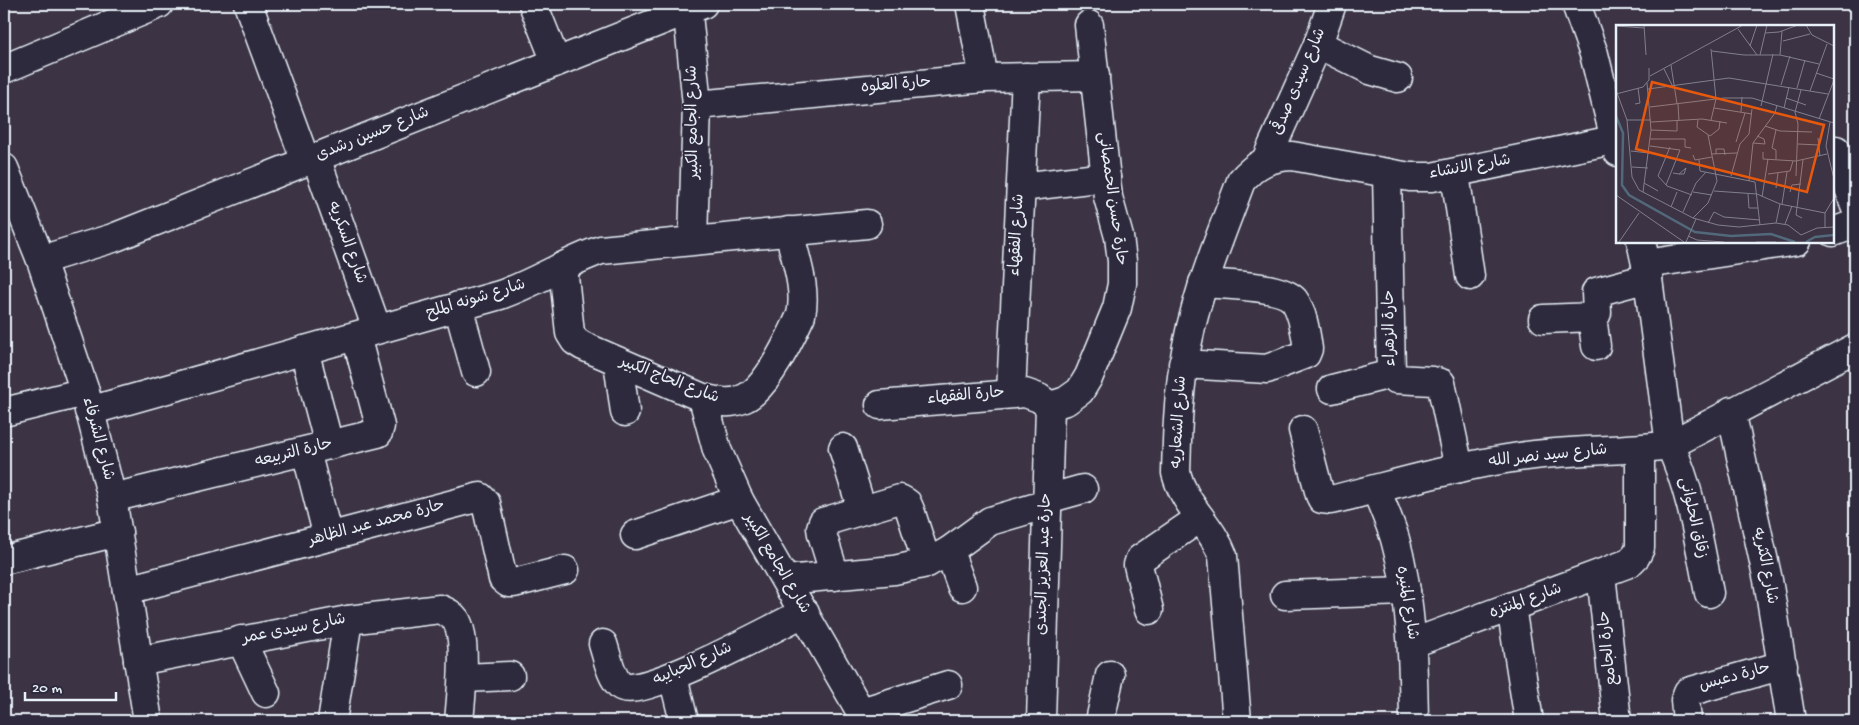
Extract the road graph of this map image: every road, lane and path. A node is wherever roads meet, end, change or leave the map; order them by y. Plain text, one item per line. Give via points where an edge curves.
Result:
1 (159, 4) edge
2 (248, 4) edge
3 (533, 4) edge
4 (970, 4) edge
5 (1332, 4) edge
6 (1576, 4) edge
7 (693, 5) edge
8 (1089, 25) dead end
9 (1318, 44) junction
10 (556, 62) junction
11 (4, 69) edge
12 (1095, 76) junction
13 (1026, 77) junction
14 (984, 78) junction
15 (1398, 78) dead end
16 (697, 105) junction
17 (1616, 140) edge
18 (1616, 144) edge
19 (1836, 150) dead end
20 (311, 160) junction
21 (1266, 160) junction
22 (4, 168) edge
23 (1388, 173) junction
24 (1455, 174) junction
25 (1106, 177) junction
26 (1021, 187) junction
27 (1855, 206) edge
28 (867, 224) dead end
29 (1855, 224) edge
30 (789, 231) junction
31 (1834, 232) edge
32 (693, 240) junction
33 (1789, 242) edge
34 (40, 260) junction
35 (1645, 261) edge
36 (563, 267) junction
37 (1470, 276) dead end
38 (1203, 283) junction
39 (458, 306) junction
40 (1592, 317) junction
41 (1543, 319) dead end
42 (366, 332) junction
43 (1596, 346) dead end
44 (1855, 348) edge
45 (304, 350) junction
46 (618, 362) junction
47 (1184, 364) junction
48 (476, 372) dead end
49 (1391, 374) junction
50 (1332, 389) dead end
51 (1011, 393) junction
52 (703, 398) junction
53 (87, 401) junction
54 (880, 405) dead end
55 (1050, 406) junction
56 (1731, 411) junction
57 (4, 412) edge
58 (625, 412) dead end
59 (1303, 430) dead end
60 (1670, 445) junction
61 (318, 448) junction
62 (844, 448) dead end
63 (1640, 449) junction
64 (1459, 468) junction
65 (1083, 489) dead end
66 (1376, 489) junction
67 (112, 498) junction
68 (739, 500) junction
69 (1047, 501) junction
70 (862, 510) junction
71 (1200, 518) junction
72 (118, 532) junction
73 (635, 535) dead end
74 (328, 537) junction
75 (938, 557) junction
76 (4, 560) edge
77 (565, 570) dead end
78 (1601, 574) junction
79 (836, 576) junction
80 (786, 580) junction
81 (962, 587) dead end
82 (127, 590) junction
83 (1406, 590) junction
84 (1709, 593) dead end
85 (1285, 595) dead end
86 (1511, 607) junction
87 (1149, 610) dead end
88 (805, 612) junction
89 (348, 620) junction
90 (241, 640) junction
91 (1413, 643) junction
92 (603, 644) dead end
93 (138, 661) junction
94 (1783, 665) junction
95 (510, 676) dead end
96 (1110, 676) dead end
97 (673, 677) junction
98 (464, 678) junction
99 (948, 685) dead end
100 (266, 693) dead end
101 (863, 717) edge
102 (148, 721) edge
103 (332, 721) edge
104 (459, 721) edge
105 (684, 721) edge
106 (1041, 721) edge
107 (1100, 721) edge
108 (1237, 721) edge
109 (1414, 721) edge
110 (1530, 721) edge
111 (1617, 721) edge
112 (1687, 721) edge
113 (1791, 721) edge

1 - 11 street
2 - 20 street, شارع السكريه
3 - 10 street
4 - 14 street
5 - 9 street, شارع سيدى صدقى
6 - 17 street via 1594,54
7 - 10 street, شارع حسين رشدى
7 - 16 street, شارع الجامع الكبير
8 - 12 street, حارة حسن الحمصانى
9 - 15 street via 1370,70
9 - 21 street, شارع سيدى صدقى
10 - 20 street, شارع حسين رشدى
12 - 13 street, حارة العلوه
12 - 25 street, حارة حسن الحمصانى
13 - 14 street, حارة العلوه
13 - 26 street, شارع الفقهاء
14 - 16 street, حارة العلوه
16 - 32 street, شارع الجامع الكبير
18 - 24 street, شارع الانشاء
19 - 27 street
20 - 34 street, شارع حسين رشدى via 113,238
20 - 42 street, شارع السكريه
21 - 23 street, شارع الانشاء via 1292,156
21 - 38 street, شارع الشعاريه via 1241,181
22 - 34 street, شارع الشرفاء
23 - 24 street, شارع الانشاء via 1425,177
23 - 49 street, حارة الزهراء
24 - 37 street
25 - 26 street
25 - 55 street, حارة حسن الحمصانى via 1122,261 1117,308 1080,391 1066,402
26 - 51 street, شارع الفقهاء
28 - 30 street, شارع شونه الملح
29 - 31 street
30 - 32 street, شارع شونه الملح
30 - 52 street, شارع الحاج الكبير via 804,302 796,326 762,384 746,398 725,404
32 - 36 street, شارع شونه الملح via 601,250
33 - 35 street
34 - 53 street, شارع الشرفاء
35 - 40 street via 1596,292 1597,313
35 - 60 street
36 - 39 street, شارع شونه الملح via 522,288
36 - 46 street, شارع الحاج الكبير via 570,333 583,346
38 - 47 street, شارع الشعاريه
38 - 47 street via 1275,291 1290,296 1298,309 1308,349 1306,354 1267,369
39 - 42 street, شارع شونه الملح
39 - 48 street
40 - 41 street
40 - 43 street
42 - 45 street, شارع شونه الملح
42 - 61 street, حارة التربيعه via 380,430
44 - 56 street, شارع سيد نصر الله
45 - 53 street, شارع شونه الملح
45 - 61 street
46 - 52 street, شارع الحاج الكبير
46 - 58 street
47 - 71 street, شارع الشعاريه via 1176,473 1181,491
49 - 50 street
49 - 64 street, حارة الزهراء via 1396,379 1441,383
51 - 54 street, حارة الفقهاء
51 - 55 street, حارة الفقهاء via 1025,393
52 - 68 street, شارع الجامع الكبير via 717,450
53 - 57 street, شارع شونه الملح
53 - 67 street, شارع الشرفاء
55 - 69 street, حارة عبد العزيز الجندى
56 - 60 street, شارع سيد نصر الله
56 - 94 street, شارع الكثريه via 1751,496
59 - 66 street, شارع سيد نصر الله via 1322,499 1331,500
60 - 63 street, شارع سيد نصر الله
60 - 84 street, زقاق الحلوانى via 1691,503
61 - 67 street, حارة التربيعه
61 - 74 street
62 - 70 street
63 - 64 street, شارع سيد نصر الله via 1580,450
63 - 78 street, شارع المنتزه via 1640,548 1629,563
64 - 66 street, شارع سيد نصر الله
65 - 69 street
66 - 83 street, شارع المنيره via 1395,538
67 - 72 street, شارع الشرفاء
68 - 73 street
68 - 80 street, شارع الجامع الكبير
69 - 75 street via 990,521
69 - 106 street, حارة عبد العزيز الجندى
70 - 75 street via 900,499 907,503
70 - 79 street via 823,522 821,528
71 - 87 street via 1140,559 1138,565
71 - 108 street, شارع الشعاريه via 1212,532 1223,556
72 - 76 street
72 - 82 street, شارع الشرفاء
74 - 77 street, حارة محمد عبد الظاهر via 480,497 486,503 503,579 514,583
74 - 82 street, حارة محمد عبد الظاهر
75 - 79 street via 911,568
75 - 81 street
78 - 86 street, شارع المنتزه
78 - 111 street, حارة الجامع
79 - 80 street
80 - 88 street, شارع الجامع الكبير
82 - 93 street, شارع الشرفاء
83 - 85 street
83 - 91 street, شارع المنيره
86 - 91 street, شارع المنتزه
86 - 110 street
88 - 97 street, شارع الحبايبه
88 - 101 street, شارع الجامع الكبير
89 - 90 street, شارع سيدى عمر
89 - 98 street, شارع سيدى عمر via 440,609 457,622
89 - 103 street
90 - 93 street, شارع سيدى عمر
90 - 100 street
91 - 109 street, شارع المنيره
92 - 97 street, شارع الحبايبه via 615,678 628,690
93 - 102 street, شارع الشرفاء
94 - 112 street, حارة دعبس via 1688,692 1685,700
94 - 113 street, شارع الكثريه
95 - 98 street
96 - 107 street
97 - 105 street
98 - 104 street
99 - 101 street

